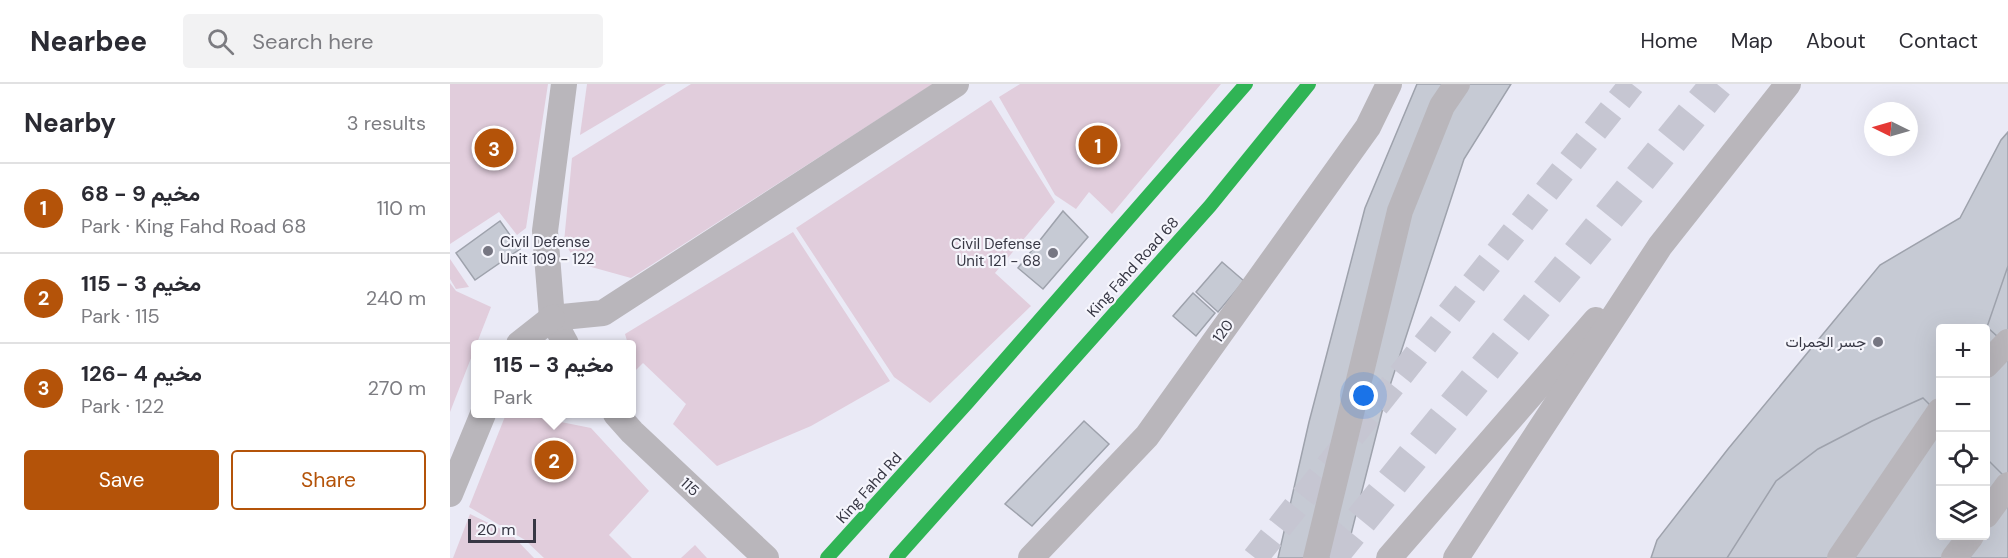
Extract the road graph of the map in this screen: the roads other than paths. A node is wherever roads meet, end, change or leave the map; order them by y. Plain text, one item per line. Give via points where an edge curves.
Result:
1 (564, 84) edge
2 (956, 84) edge
3 (1246, 84) edge
4 (1309, 84) edge
5 (1389, 84) edge
6 (1457, 84) edge
7 (1788, 84) edge
8 (1660, 246) junction
9 (552, 318) junction
10 (525, 340) edge
11 (563, 340) edge
12 (2008, 342) edge
13 (1990, 361) edge
14 (481, 418) edge
15 (620, 418) edge
16 (1936, 418) edge
17 (2008, 484) edge
18 (450, 494) edge
19 (1990, 509) edge
20 (1968, 540) edge
21 (766, 558) edge
22 (827, 558) edge
23 (896, 558) edge
24 (1031, 558) edge
25 (1316, 558) edge
26 (1389, 558) edge
27 (1456, 558) edge
28 (1840, 558) edge
29 (1954, 558) edge

1 - 9 street via 545,231
2 - 9 street via 603,313
3 - 22 main road, King Fahd Rd
4 - 23 main road, King Fahd Road 68 via 1210,206
5 - 24 street, 120 via 1368,127 1147,436
6 - 25 street, bridge via 1442,106 1400,211
7 - 8 street
8 - 26 street
8 - 27 street
9 - 10 street
9 - 11 street
12 - 13 street
14 - 18 street
15 - 21 street, 115
16 - 28 street
17 - 19 street
20 - 29 street

